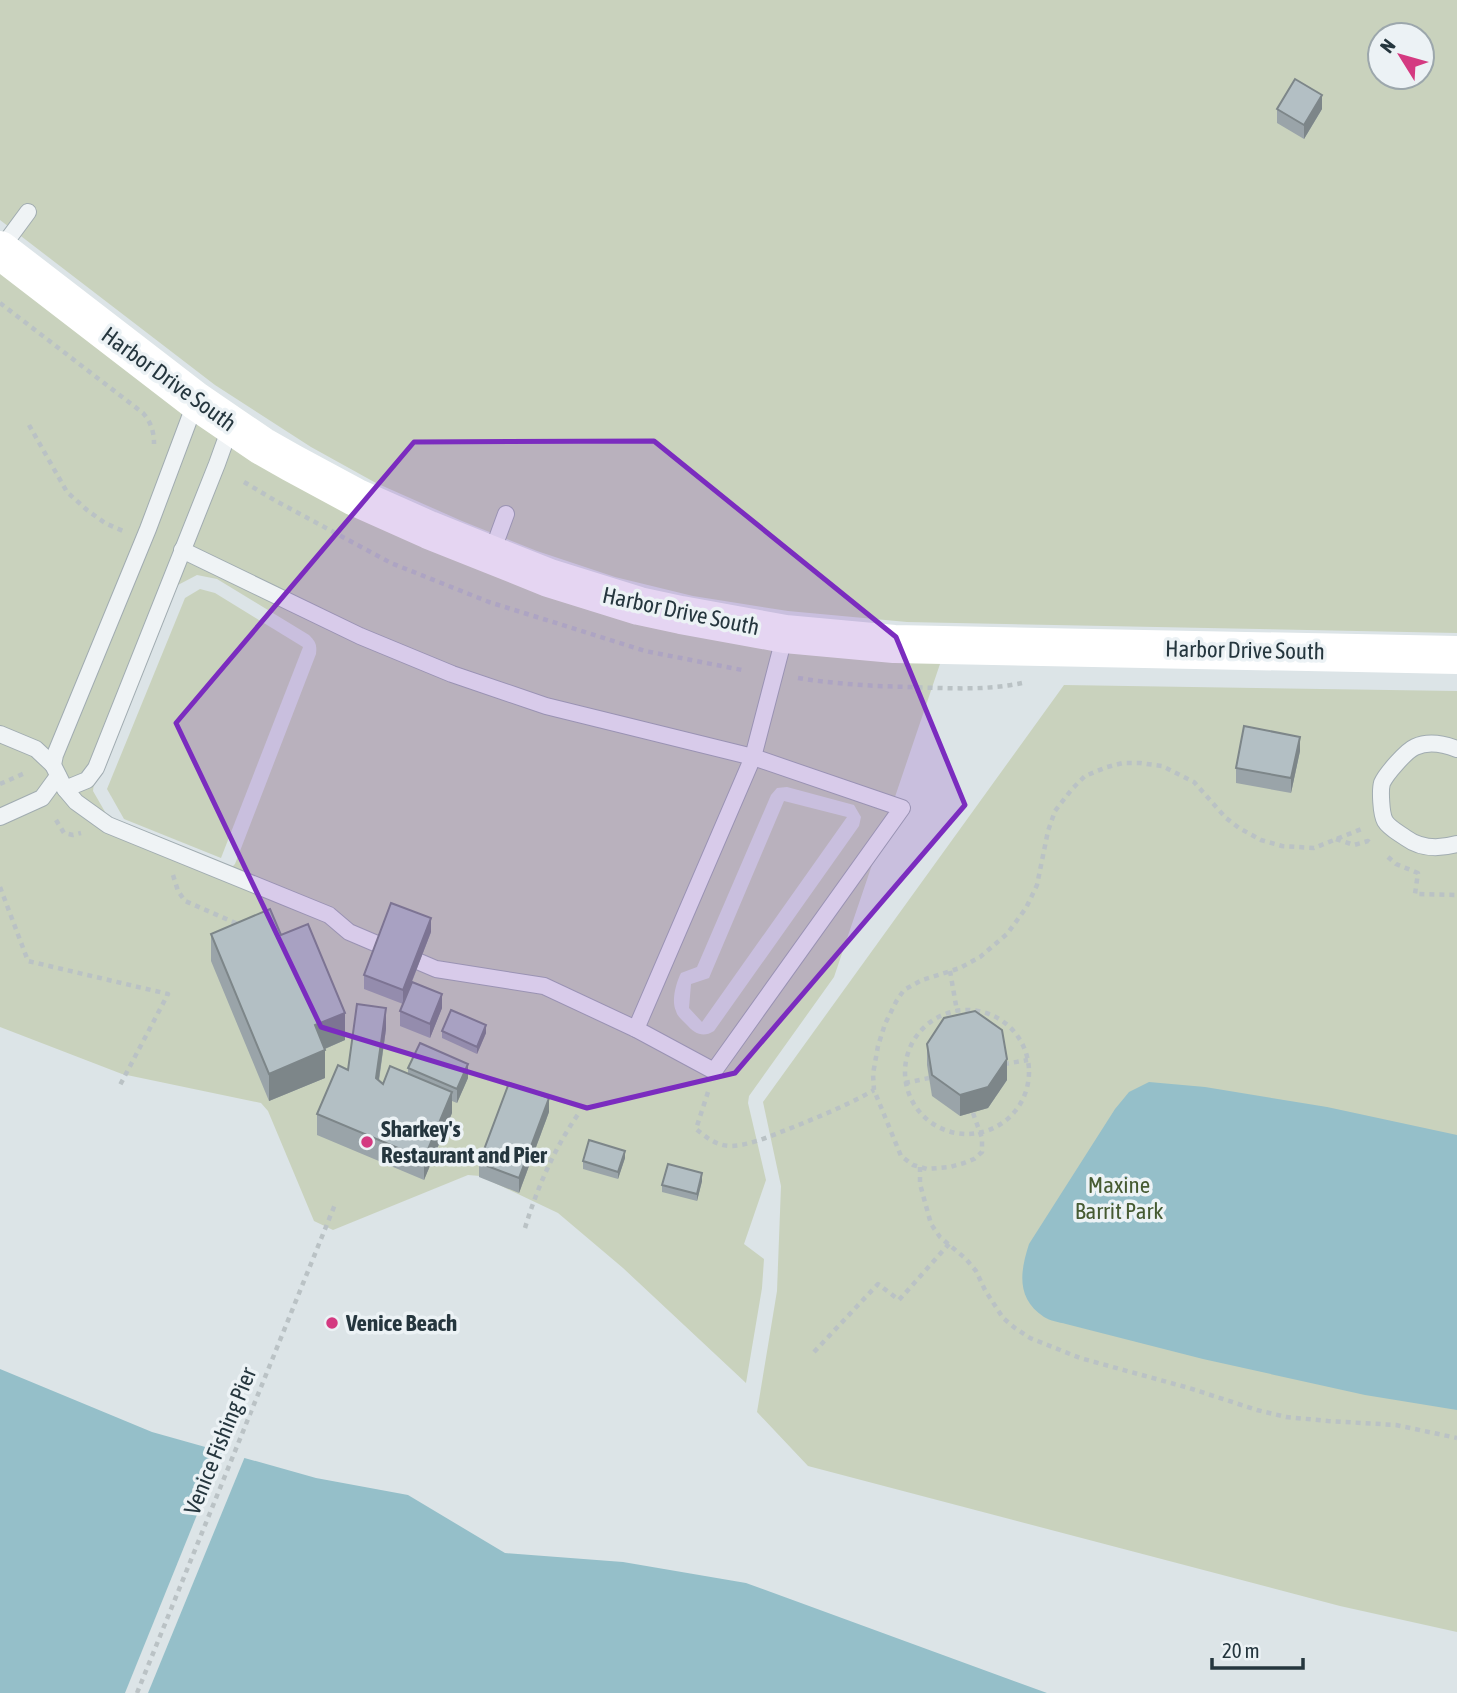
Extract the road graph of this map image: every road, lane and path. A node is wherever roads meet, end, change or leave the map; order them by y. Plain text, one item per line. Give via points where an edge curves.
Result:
1 (28, 212) dead end
2 (0, 250) edge
3 (0, 303) edge
4 (196, 401) junction
5 (29, 425) dead end
6 (231, 425) junction
7 (154, 452) dead end
8 (506, 514) dead end
9 (128, 521) dead end
10 (182, 550) junction
11 (491, 555) junction
12 (785, 634) junction
13 (1457, 655) edge
14 (0, 734) edge
15 (1457, 749) edge
16 (753, 757) junction
17 (25, 773) dead end
18 (59, 777) junction
19 (0, 784) edge
20 (0, 817) edge
21 (56, 820) dead end
22 (1384, 820) junction
23 (83, 832) dead end
24 (1336, 839) junction
25 (1457, 844) edge
26 (1378, 848) dead end
27 (1387, 856) dead end
28 (172, 871) dead end
29 (0, 887) edge
30 (1457, 895) edge
31 (244, 927) edge
32 (950, 971) junction
33 (957, 1010) junction
34 (958, 1023) edge
35 (636, 1029) junction
36 (1028, 1060) junction
37 (1004, 1064) edge
38 (714, 1071) junction
39 (929, 1078) edge
40 (905, 1083) junction
41 (119, 1087) dead end
42 (874, 1090) junction
43 (973, 1112) edge
44 (579, 1113) dead end
45 (980, 1133) junction
46 (920, 1167) junction
47 (336, 1202) dead end
48 (525, 1228) dead end
49 (949, 1244) junction
50 (814, 1352) dead end
51 (1457, 1438) edge
52 (137, 1693) edge

1 - 2 lane
2 - 4 street, Harbor Drive South
3 - 7 path via 143,413 154,433
4 - 6 street, Harbor Drive South
4 - 18 lane via 55,755
5 - 9 path via 66,492 105,523 123,531
6 - 10 lane
6 - 11 street, Harbor Drive South via 355,497
8 - 11 lane
10 - 16 lane via 360,636 452,674 545,706
10 - 18 lane via 96,768 87,780
11 - 12 street, Harbor Drive South via 639,606
12 - 13 street, Harbor Drive South via 894,644
12 - 16 lane
14 - 18 lane via 36,749
15 - 22 lane via 1429,744 1413,747 1398,760 1382,783
16 - 35 lane
16 - 38 lane via 902,808
17 - 19 path
18 - 20 lane via 42,798
18 - 35 lane via 76,802 108,825 328,915 349,932 436,969 544,986
21 - 23 path via 64,834
22 - 24 path
22 - 25 lane via 1416,846
24 - 26 path via 1354,845 1368,841
24 - 32 path via 1314,848 1261,840 1226,818 1194,782 1176,772 1140,763 1107,766 1085,776 1055,811 1037,885 1007,933 980,957
27 - 30 path via 1418,873 1415,894
28 - 31 path via 185,901
29 - 41 path via 27,961 168,994
32 - 33 path
32 - 42 path via 922,980 897,1000 878,1046
33 - 34 path
33 - 36 path via 973,1009 1003,1020 1023,1045
33 - 40 path via 927,1023 916,1036 908,1050
35 - 38 lane
36 - 37 path
36 - 45 path via 1029,1076 1019,1106 1009,1118
38 - 42 path via 696,1129 714,1143 730,1146 781,1132
39 - 40 path
40 - 45 path via 920,1113 932,1124 947,1131
42 - 46 path via 901,1156
43 - 45 path
44 - 48 path via 565,1134
45 - 46 path via 982,1152 974,1159 950,1167
46 - 49 path via 931,1224
47 - 52 path, Venice Fishing Pier
49 - 50 path via 899,1300 878,1284
49 - 51 path via 976,1271 995,1307 1015,1328 1080,1359 1286,1417 1396,1425

